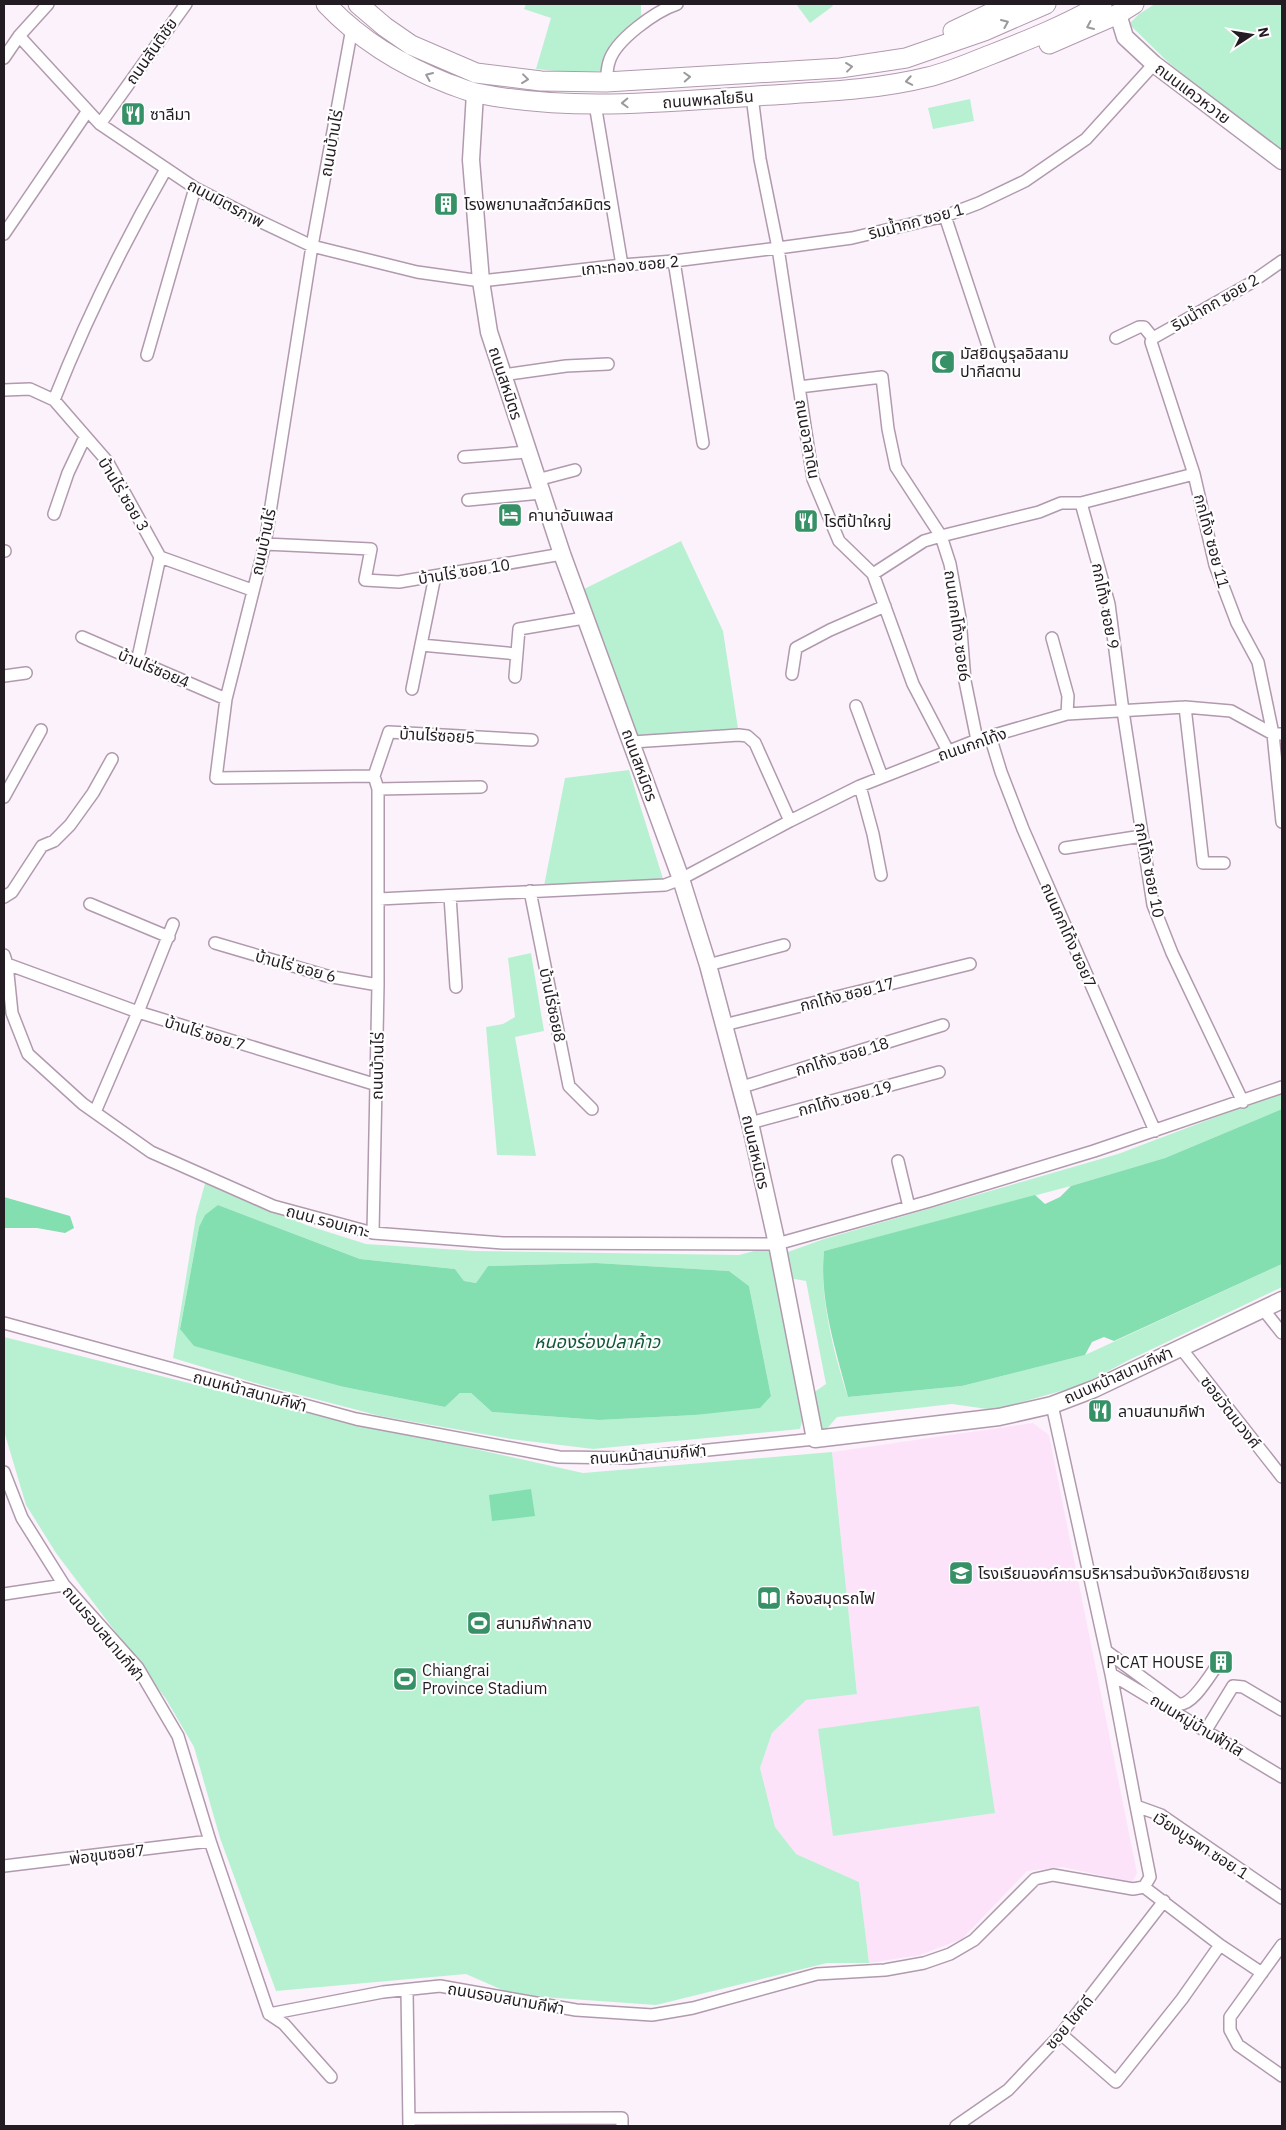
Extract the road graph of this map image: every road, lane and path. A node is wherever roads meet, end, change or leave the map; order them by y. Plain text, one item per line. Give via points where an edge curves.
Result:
1 (48, 4) edge
2 (186, 4) edge
3 (326, 4) edge
4 (358, 4) edge
5 (676, 4) edge
6 (1010, 4) edge
7 (1046, 4) edge
8 (1134, 4) edge
9 (1110, 9) edge
10 (352, 28) junction
11 (19, 36) junction
12 (926, 51) junction
13 (4, 58) edge
14 (1154, 64) junction
15 (476, 73) junction
16 (606, 82) junction
17 (475, 93) junction
18 (752, 96) junction
19 (595, 104) junction
20 (87, 112) junction
21 (100, 124) junction
22 (1282, 161) edge
23 (166, 169) junction
24 (195, 188) junction
25 (945, 216) junction
26 (4, 234) edge
27 (312, 246) junction
28 (778, 248) junction
29 (1282, 261) edge
30 (674, 262) junction
31 (622, 265) junction
32 (481, 281) junction
33 (1116, 338) dead end
34 (1152, 342) junction
35 (989, 349) dead end
36 (147, 355) dead end
37 (608, 364) dead end
38 (503, 375) junction
39 (799, 387) junction
40 (4, 390) edge
41 (54, 400) junction
42 (86, 437) junction
43 (703, 443) dead end
44 (528, 452) junction
45 (464, 457) dead end
46 (576, 470) dead end
47 (1194, 474) junction
48 (539, 486) junction
49 (468, 500) dead end
50 (1081, 502) junction
51 (54, 514) dead end
52 (941, 536) junction
53 (265, 544) junction
54 (562, 554) junction
55 (160, 557) junction
56 (873, 574) junction
57 (435, 576) junction
58 (252, 590) junction
59 (885, 606) junction
60 (584, 618) junction
61 (82, 637) dead end
62 (1052, 638) dead end
63 (421, 645) junction
64 (517, 654) junction
65 (137, 662) junction
66 (26, 672) dead end
67 (792, 674) dead end
68 (4, 676) edge
69 (515, 677) dead end
70 (412, 689) dead end
71 (226, 699) junction
72 (856, 706) dead end
73 (1185, 707) junction
74 (1123, 711) junction
75 (1068, 714) junction
76 (41, 730) dead end
77 (1278, 734) edge
78 (990, 736) junction
79 (532, 740) dead end
80 (977, 740) junction
81 (632, 742) junction
82 (948, 751) junction
83 (112, 759) dead end
84 (374, 776) junction
85 (882, 777) junction
86 (860, 786) junction
87 (481, 787) dead end
88 (378, 789) junction
89 (4, 797) edge
90 (790, 821) junction
91 (1282, 822) edge
92 (1142, 836) junction
93 (1065, 848) dead end
94 (1224, 863) dead end
95 (881, 875) dead end
96 (682, 879) junction
97 (530, 892) junction
98 (450, 896) junction
99 (4, 898) edge
100 (379, 899) junction
101 (90, 904) dead end
102 (174, 924) dead end
103 (169, 937) junction
104 (216, 943) dead end
105 (784, 945) dead end
106 (5, 960) edge
107 (970, 964) dead end
108 (708, 965) junction
109 (378, 985) junction
110 (456, 987) dead end
111 (138, 1012) junction
112 (724, 1025) junction
113 (942, 1025) dead end
114 (939, 1072) dead end
115 (376, 1084) junction
116 (742, 1087) junction
117 (1282, 1087) edge
118 (1243, 1102) junction
119 (592, 1109) dead end
120 (94, 1112) junction
121 (750, 1123) junction
122 (1155, 1131) junction
123 (898, 1160) dead end
124 (909, 1207) junction
125 (373, 1233) junction
126 (777, 1244) junction
127 (1282, 1300) edge
128 (1263, 1309) junction
129 (4, 1323) edge
130 (1282, 1333) edge
131 (1180, 1347) junction
132 (1052, 1405) junction
133 (815, 1439) junction
134 (4, 1472) edge
135 (1282, 1476) edge
136 (64, 1586) junction
137 (4, 1594) edge
138 (1106, 1651) junction
139 (1221, 1660) dead end
140 (1111, 1674) junction
141 (1282, 1710) edge
142 (1206, 1730) junction
143 (1282, 1777) edge
144 (1136, 1806) junction
145 (210, 1841) junction
146 (4, 1866) edge
147 (1144, 1887) junction
148 (1282, 1898) edge
149 (1164, 1902) junction
150 (1282, 1944) edge
151 (1220, 1945) junction
152 (1262, 1973) junction
153 (407, 1990) junction
154 (269, 2014) junction
155 (1061, 2034) junction
156 (1282, 2076) edge
157 (331, 2077) dead end
158 (409, 2123) edge
159 (622, 2126) edge
160 (956, 2126) edge

1 - 11 street
2 - 21 street, ถนนสันติชัย
3 - 10 main road, ถนนพหลโยธิน
4 - 15 main road, ถนนพหลโยธิน via 385,28 412,45
5 - 16 street via 651,16 618,47 609,62
6 - 12 main road via 949,33
12 -> 7 main road, ถนนพหลโยธิน via 984,31
8 - 9 main road, ถนนพหลโยธิน
9 - 14 street, ถนนแควหวาย via 1125,37
9 -> 18 main road, ถนนพหลโยธิน via 1041,48 928,77 845,90
17 -> 10 main road, ถนนพหลโยธิน via 395,60
10 - 27 street, ถนนบ้านไร่
11 - 13 street
11 - 20 street, ถนนมิตรภาพ
16 -> 12 main road, ถนนพหลโยธิน via 840,68 906,58
14 - 22 street, ถนนแควหวาย
14 - 25 street, ริมน้ำกก ซอย 1 via 1086,139 1025,181
15 -> 16 main road, ถนนพหลโยธิน via 541,81
15 - 17 main road
17 - 19 main road, ถนนพหลโยธิน
17 - 32 street, ถนนสหมิตร via 471,160
18 -> 19 main road, ถนนพหลโยธิน
18 - 28 street, ถนนอาลาดิน via 760,160
19 - 31 street
20 - 21 street, ถนนมิตรภาพ
20 - 26 street
21 - 23 street, ถนนมิตรภาพ
23 - 24 street, ถนนมิตรภาพ
23 - 41 street via 92,307
24 - 27 street, ถนนมิตรภาพ
24 - 36 street
25 - 28 street, ริมน้ำกก ซอย 1 via 852,238
25 - 35 street
27 - 32 street, ถนนมิตรภาพ via 417,272
27 - 53 street, ถนนบ้านไร่
28 - 30 street, เกาะทอง ซอย 2
28 - 39 street, ถนนอาลาดิน
29 - 34 street, ริมน้ำกก ซอย 2
30 - 31 street, เกาะทอง ซอย 2
30 - 43 street
31 - 32 street, เกาะทอง ซอย 2
32 - 38 street, ถนนสหมิตร via 489,332
33 - 34 street via 1144,327
34 - 47 street, กกโท้ง ซอย 11
37 - 38 street
38 - 44 street, ถนนสหมิตร
39 - 52 street, ถนนกกโท้ง ซอย6 via 882,377 896,467
39 - 56 street, ถนนอาลาดิน via 813,479 839,541
40 - 41 street, บ้านไร่ ซอย 3 via 30,389
41 - 42 street, บ้านไร่ ซอย 3
42 - 51 street via 68,473
42 - 55 street, บ้านไร่ ซอย 3 via 106,462
44 - 45 street
44 - 48 street, ถนนสหมิตร
46 - 48 street
47 - 50 street
47 - 77 street, กกโท้ง ซอย 11 via 1216,565 1236,623 1258,662
48 - 49 street
48 - 54 street, ถนนสหมิตร
50 - 52 street via 1060,503 1038,512
50 - 74 street, กกโท้ง ซอย 9 via 1109,604
52 - 56 street via 924,541
52 - 80 street, ถนนกกโท้ง ซอย6 via 960,618 965,681
53 - 57 street, บ้านไร่ ซอย 10 via 371,549 365,580 399,582
53 - 58 street, ถนนบ้านไร่
54 - 57 street, บ้านไร่ ซอย 10
54 - 60 street, ถนนสหมิตร
55 - 58 street
55 - 65 street
56 - 59 street, ถนนอาลาดิน
57 - 63 street
58 - 71 street, ถนนบ้านไร่
59 - 67 street via 796,648
59 - 82 street, ถนนอาลาดิน via 913,684
60 - 64 street via 519,629
60 - 81 street, ถนนสหมิตร
61 - 65 street, บ้านไร่ซอย4
62 - 75 street via 1068,696
63 - 64 street
63 - 70 street
64 - 69 street
65 - 71 street, บ้านไร่ซอย4
66 - 68 street
71 - 84 street, ถนนบ้านไร่ via 216,778
72 - 85 street
73 - 74 street, ถนนกกโท้ง
73 - 77 street, ถนนกกโท้ง via 1231,711
73 - 94 street via 1203,863
74 - 75 street, ถนนกกโท้ง
74 - 92 street, กกโท้ง ซอย 10
75 - 78 street, ถนนกกโท้ง
76 - 89 street
77 - 91 street, กกโท้ง ซอย 11
78 - 80 street, ถนนกกโท้ง
78 - 122 street, ถนนกกโท้ง ซอย7 via 1022,829
79 - 84 street, บ้านไร่ซอย5 via 389,732
80 - 82 street, ถนนกกโท้ง
81 - 90 street via 747,736 755,744
81 - 96 street, ถนนสหมิตร
82 - 85 street, ถนนกกโท้ง
83 - 99 street via 76,817 54,840 42,846 12,892
84 - 88 street, ถนนบ้านไร่
85 - 86 street, ถนนกกโท้ง
86 - 90 street, ถนนกกโท้ง
86 - 95 street
87 - 88 street
88 - 100 street, ถนนบ้านไร่
90 - 96 street, ถนนกกโท้ง
92 - 93 street
92 - 118 street, กกโท้ง ซอย 10 via 1153,905 1161,927
96 - 97 street via 665,885
96 - 108 street, ถนนสหมิตร
97 - 98 street
97 - 119 street, บ้านไร่ซอย8 via 569,1086
98 - 100 street
98 - 110 street
100 - 109 street, ถนนบ้านไร่
101 - 103 street
102 - 103 street
103 - 111 street
104 - 109 street, บ้านไร่ ซอย 6 via 327,976
105 - 108 street
106 - 111 street, บ้านไร่ ซอย 7
106 - 120 street, ถนน รอบเกาะ via 12,1013 28,1054
107 - 112 street, กกโท้ง ซอย 17
108 - 112 street, ถนนสหมิตร
109 - 115 street, ถนนบ้านไร่
111 - 115 street, บ้านไร่ ซอย 7
111 - 120 street
112 - 116 street, ถนนสหมิตร
113 - 116 street, กกโท้ง ซอย 18
114 - 121 street, กกโท้ง ซอย 19
115 - 125 street, ถนนบ้านไร่
116 - 121 street, ถนนสหมิตร
117 - 118 street, ถนน รอบเกาะ
118 - 122 street, ถนน รอบเกาะ
120 - 125 street, ถนน รอบเกาะ via 152,1152 273,1206
121 - 126 street, ถนนสหมิตร
122 - 124 street, ถนน รอบเกาะ
123 - 124 street
124 - 126 street, ถนน รอบเกาะ
125 - 126 street, ถนน รอบเกาะ via 503,1243
126 - 133 street, ถนนสหมิตร
127 - 128 street, ถนนหน้าสนามกีฬา
128 - 130 street
128 - 131 street, ถนนหน้าสนามกีฬา
129 - 133 street, ถนนหน้าสนามกีฬา via 356,1420 559,1456 630,1458
131 - 132 street, ถนนหน้าสนามกีฬา via 1094,1389
131 - 135 street, ซอยวัฒนวงศ์
132 - 133 street, ถนนหน้าสนามกีฬา via 999,1417
132 - 138 street, เวียงบูรพา ซอย 1
134 - 136 street, ถนนรอบสนามกีฬา via 22,1518
136 - 137 street
136 - 145 street, ถนนรอบสนามกีฬา via 138,1668 178,1736
138 - 139 street via 1181,1705 1190,1701
138 - 140 street, เวียงบูรพา ซอย 1
140 - 142 street, ถนนหมู่บ้านฟ้าใส
140 - 144 street, เวียงบูรพา ซอย 1
141 - 142 street via 1243,1687 1233,1686
142 - 143 street, ถนนหมู่บ้านฟ้าใส
144 - 147 street via 1150,1877
144 - 148 street, เวียงบูรพา ซอย 1 via 1162,1815
145 - 146 street, พ่อขุนซอย7
145 - 154 street, ถนนรอบสนามกีฬา
147 - 149 street
147 - 153 street, ถนนรอบสนามกีฬา via 1133,1889 1053,1875 1035,1878 974,1940 950,1954 924,1963 885,1970 816,1974 693,2008 652,2015 576,2010 440,1986
149 - 151 street
149 - 155 street, ซอย โชคดี
150 - 152 street
151 - 152 street
151 - 155 street via 1116,2082
152 - 156 street via 1230,2017 1230,2030 1238,2045
153 - 154 street, ถนนรอบสนามกีฬา
153 - 158 street
154 - 157 street via 284,2024
155 - 160 street, ซอย โชคดี via 1008,2090
158 - 159 street via 622,2118

